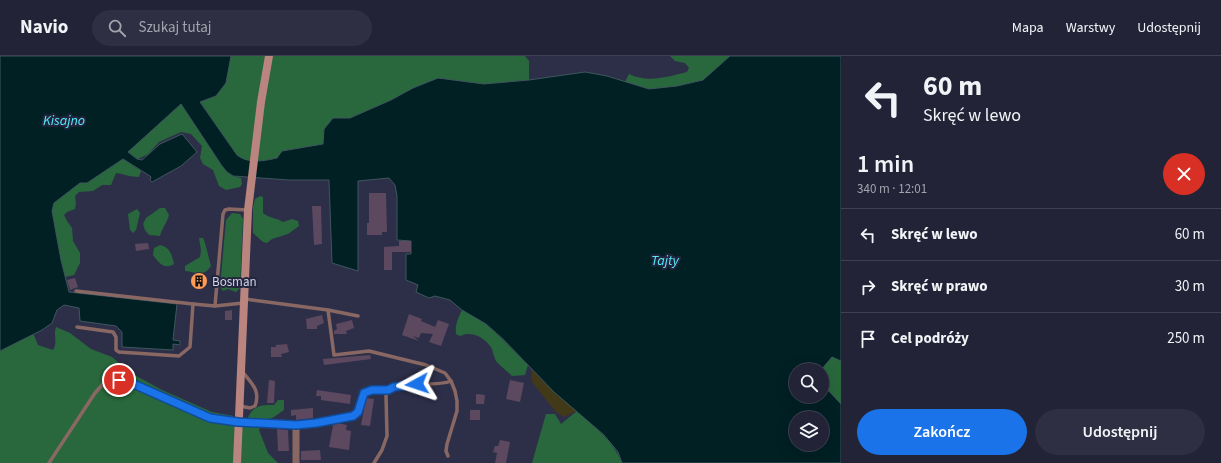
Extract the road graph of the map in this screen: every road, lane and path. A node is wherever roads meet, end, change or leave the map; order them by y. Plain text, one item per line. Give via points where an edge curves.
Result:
1 (269, 56) edge
2 (248, 210) junction
3 (76, 291) dead end
4 (244, 301) junction
5 (193, 304) junction
6 (215, 306) junction
7 (328, 310) junction
8 (358, 316) dead end
9 (77, 327) dead end
10 (241, 370) junction
11 (451, 382) junction
12 (388, 390) junction
13 (239, 406) junction
14 (353, 416) joint
15 (238, 422) junction
16 (296, 425) junction
17 (448, 456) dead end
18 (49, 463) edge
19 (237, 463) edge
20 (296, 463) edge
21 (374, 463) edge

1 - 2 main road via 264,77
2 - 4 main road
2 - 6 lane via 229,209 223,214
3 - 5 lane
4 - 6 lane
4 - 7 lane
4 - 10 main road
5 - 6 lane
5 - 9 lane via 190,347 179,356 119,352 116,350 116,337 113,332
7 - 8 lane
7 - 11 lane via 334,355 369,350 438,369 445,373
10 - 13 main road
10 - 13 lane via 257,391 258,398 255,406
11 - 12 lane via 408,385
11 - 17 lane via 458,401 447,444
12 - 14 lane via 364,393 358,412
12 - 21 lane via 387,436
13 - 15 main road
14 - 16 street
15 - 16 street
15 - 18 lane via 210,418 129,382 109,377 95,393
15 - 19 main road
16 - 20 street

